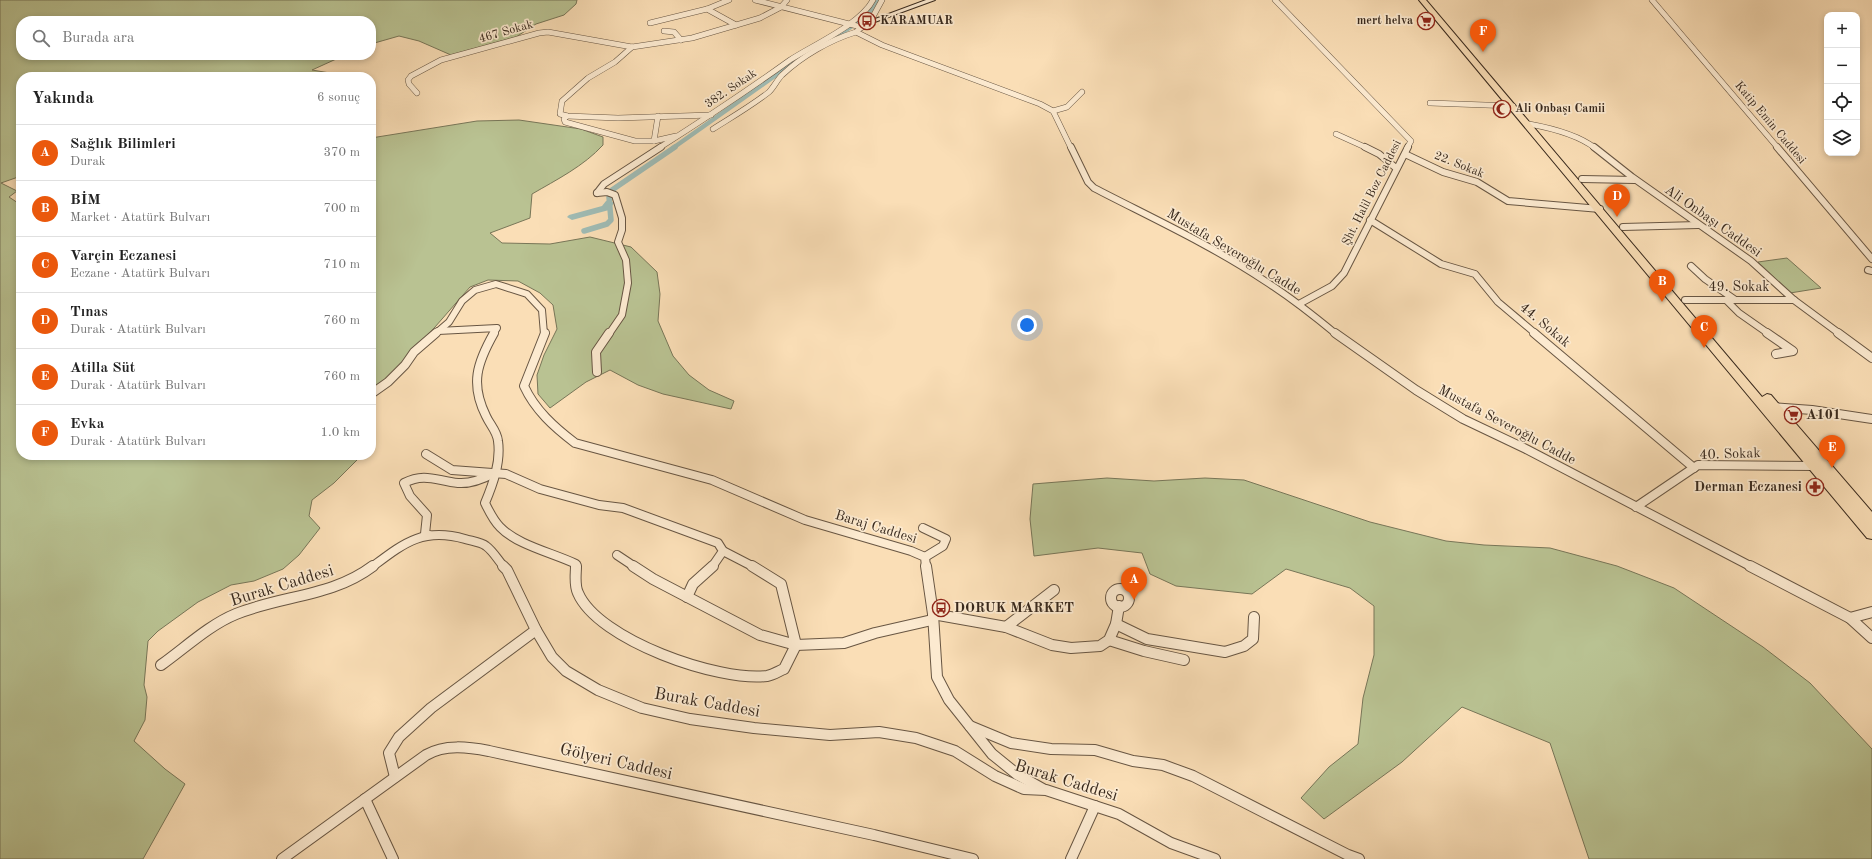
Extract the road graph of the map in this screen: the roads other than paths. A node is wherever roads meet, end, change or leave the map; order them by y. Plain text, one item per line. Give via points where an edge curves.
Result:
1 (729, 0) edge
2 (755, 0) edge
3 (787, 0) edge
4 (873, 0) edge
5 (882, 0) edge
6 (932, 0) edge
7 (1275, 0) edge
8 (1422, 0) edge
9 (1428, 0) edge
10 (1652, 0) edge
11 (781, 7) junction
12 (707, 9) junction
13 (870, 22) junction
14 (650, 24) dead end
15 (736, 24) junction
16 (849, 24) junction
17 (858, 28) junction
18 (664, 31) dead end
19 (681, 40) junction
20 (632, 47) junction
21 (1082, 92) dead end
22 (417, 93) dead end
23 (1430, 103) dead end
24 (1513, 106) junction
25 (1053, 111) junction
26 (712, 115) junction
27 (567, 116) junction
28 (658, 116) junction
29 (1532, 125) junction
30 (713, 129) dead end
31 (682, 134) junction
32 (1336, 134) dead end
33 (654, 141) junction
34 (1405, 154) junction
35 (1396, 168) junction
36 (1582, 179) junction
37 (1635, 180) junction
38 (1600, 209) junction
39 (1370, 220) junction
40 (1698, 225) junction
41 (1623, 227) junction
42 (1872, 259) edge
43 (1691, 266) dead end
44 (1730, 299) junction
45 (1684, 300) junction
46 (1794, 300) junction
47 (1299, 304) junction
48 (438, 331) junction
49 (1776, 354) dead end
50 (1872, 358) edge
51 (597, 372) dead end
52 (376, 390) edge
53 (1762, 406) junction
54 (1774, 407) junction
55 (1872, 419) edge
56 (426, 454) dead end
57 (1814, 466) junction
58 (1694, 468) junction
59 (495, 472) junction
60 (1636, 507) junction
61 (1872, 520) edge
62 (923, 528) dead end
63 (1872, 534) edge
64 (429, 535) junction
65 (723, 550) junction
66 (617, 555) dead end
67 (925, 557) junction
68 (1054, 590) dead end
69 (687, 597) junction
70 (1119, 606) dead end
71 (1872, 612) edge
72 (933, 617) junction
73 (1254, 617) dead end
74 (1850, 618) junction
75 (1116, 624) junction
76 (1006, 627) junction
77 (536, 630) junction
78 (1872, 638) edge
79 (1109, 640) junction
80 (796, 645) junction
81 (1184, 660) dead end
82 (161, 665) dead end
83 (968, 725) junction
84 (395, 777) junction
85 (1046, 790) junction
86 (366, 799) junction
87 (1095, 806) junction
88 (282, 859) edge
89 (392, 859) edge
90 (973, 859) edge
91 (1071, 859) edge
92 (1216, 859) edge
93 (1359, 859) edge

1 - 12 street
2 - 11 street
3 - 11 street, 467 Sokak
4 - 16 street, 382. Sokak via 870,6
5 - 13 street
6 - 13 street
7 - 34 street, Şht. Halil Boz Caddesi via 1411,141
8 - 24 main road
9 - 29 main road
10 - 42 street, Katip Emin Caddesi
11 - 15 street, 467 Sokak via 760,18
11 - 16 street
12 - 14 street
12 - 15 street
13 - 17 street
15 - 19 street, 467 Sokak
16 - 17 street
16 - 26 street, 382. Sokak via 791,60
17 - 25 street via 882,45
17 - 30 street via 800,62 780,78 771,90
18 - 19 street via 674,32
19 - 20 street, 467 Sokak
20 - 22 street, 467 Sokak via 556,33 539,33 441,60 408,80
20 - 27 street via 615,62 588,78 562,101 560,114
21 - 25 street via 1069,107
23 - 24 street
24 - 29 main road
25 - 47 street, Mustafa Severoğlu Cadde via 1088,182 1094,188 1201,243
26 - 28 street
26 - 31 street, 382. Sokak
27 - 28 street
27 - 33 street via 565,122 623,139
28 - 33 street
29 - 36 main road
29 - 37 street, Ali Onbaşı Caddesi via 1555,129 1590,144
29 - 38 main road
31 - 33 street
31 - 51 street, 382. Sokak via 604,184 597,193 614,194 622,211 624,222 618,242 626,260 628,283 622,315 596,352
32 - 35 street via 1379,154
34 - 35 street, Şht. Halil Boz Caddesi
34 - 38 street, 22. Sokak via 1443,172 1477,182 1508,201
35 - 39 street, Şht. Halil Boz Caddesi
36 - 37 street
36 - 41 main road
37 - 40 street, Ali Onbaşı Caddesi
38 - 53 main road
39 - 47 street, Şht. Halil Boz Caddesi via 1340,278 1332,286
39 - 58 street, 44. Sokak via 1441,264 1475,274 1498,302
40 - 41 street
40 - 46 street, Ali Onbaşı Caddesi via 1751,261
41 - 45 main road
43 - 44 street
44 - 45 street, 49. Sokak
44 - 46 street, 49. Sokak
44 - 49 street via 1739,312 1793,351
45 - 54 main road
46 - 50 street, Ali Onbaşı Caddesi
47 - 60 street, Mustafa Severoğlu Cadde via 1345,341 1463,419
48 - 52 street, Baraj Caddesi via 414,352 388,382
48 - 59 street via 497,328 480,364 476,381 479,398 494,426 498,440 500,458
48 - 67 street, Baraj Caddesi via 449,322 462,301 475,290 496,284 527,294 542,310 545,332 524,386 531,401 541,413 576,443 712,480 805,520
53 - 54 street
53 - 57 main road
54 - 55 street
54 - 61 main road
56 - 59 street via 452,470
57 - 58 street, 40. Sokak via 1698,465
57 - 63 main road
58 - 60 street, 40. Sokak
59 - 64 street via 480,480 466,482 417,476 404,483 410,496 427,515 425,534
59 - 65 street via 525,481 540,489 599,505 623,508 700,535 718,543
59 - 80 street via 485,503 494,520 505,531 576,564 577,592 589,610 633,641 666,657 703,670 733,675 768,676 784,669
60 - 74 street, Mustafa Severoğlu Cadde
62 - 67 street via 946,539 943,546
64 - 77 street, Burak Caddesi via 450,535 485,545 507,570
64 - 82 street, Burak Caddesi via 397,548 346,583 236,614 213,627
65 - 69 street via 711,569 693,584
65 - 80 street via 781,584
66 - 69 street via 653,579
67 - 72 street, Baraj Caddesi
68 - 76 street
69 - 80 street via 760,635
70 - 75 street
71 - 74 street
72 - 76 street
72 - 80 street via 844,643
72 - 83 street, Baraj Caddesi via 937,677 949,700
73 - 75 street via 1253,639 1244,646 1225,652 1147,640
74 - 78 street, Mustafa Severoğlu Cadde
75 - 79 street
76 - 79 street via 1052,645 1071,648 1100,646
77 - 84 street via 431,708 399,737 389,753
77 - 85 street, Burak Caddesi via 552,657 566,671 598,690 642,708 690,719 754,728 830,735 880,732 916,738 955,751 996,776 1024,788
79 - 81 street
83 - 85 street, Baraj Caddesi via 992,754 1018,775
83 - 93 street via 1011,743 1051,749 1095,750 1133,761 1163,765 1193,776
84 - 86 street, Gölyeri Caddesi
84 - 90 street, Gölyeri Caddesi via 432,752 457,747 471,748
85 - 87 street, Burak Caddesi
86 - 88 street, Gölyeri Caddesi
86 - 89 street
87 - 91 street
87 - 92 street, Burak Caddesi via 1119,814 1171,843

